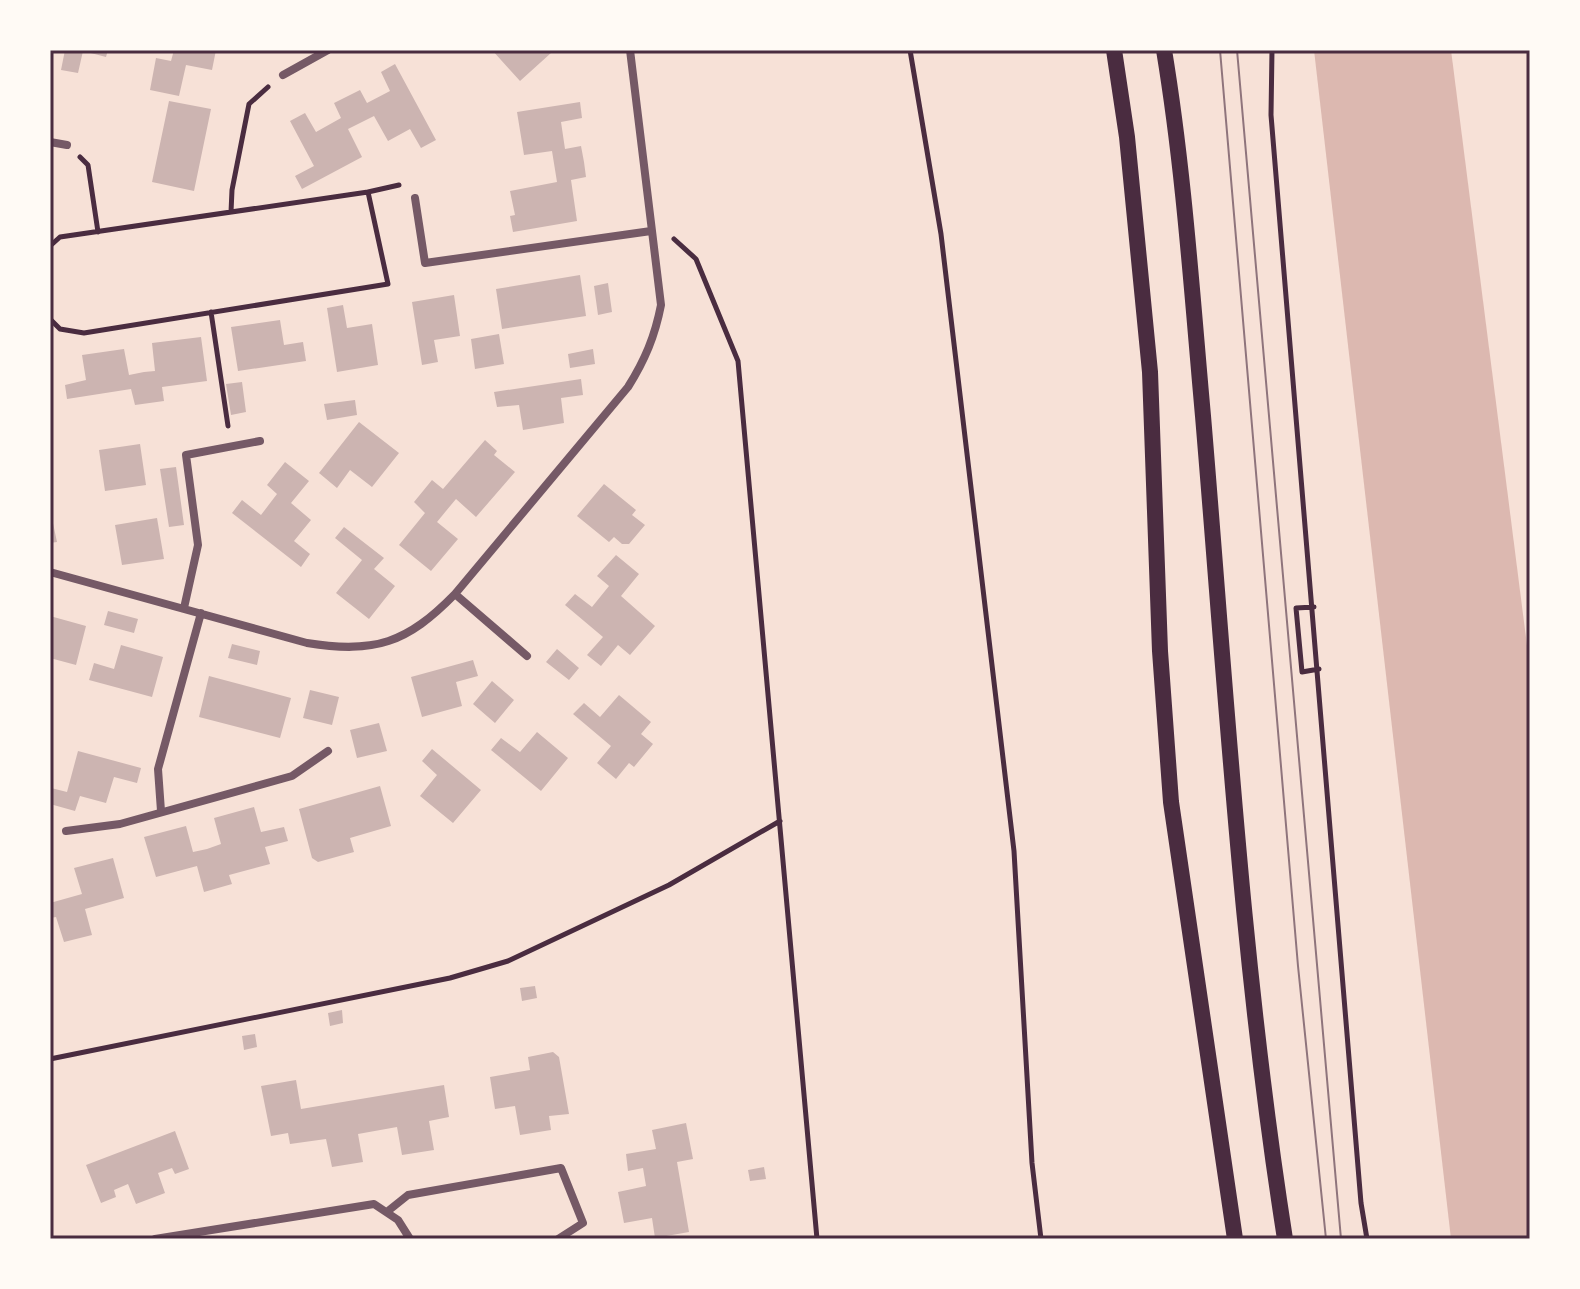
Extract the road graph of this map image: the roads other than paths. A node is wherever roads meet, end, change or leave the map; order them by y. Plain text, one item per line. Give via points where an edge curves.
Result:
1 (328, 50) edge
2 (630, 50) edge
3 (1114, 50) edge
4 (1164, 50) edge
5 (283, 75) road end
6 (50, 142) edge
7 (67, 145) road end
8 (415, 198) dead end
9 (651, 231) junction
10 (260, 441) dead end
11 (50, 572) edge
12 (455, 594) junction
13 (184, 608) junction
14 (201, 613) junction
15 (527, 656) dead end
16 (328, 751) dead end
17 (161, 811) junction
18 (66, 831) dead end
19 (388, 1211) junction
20 (155, 1239) edge
21 (410, 1239) edge
22 (558, 1239) edge
23 (1235, 1239) edge
24 (1285, 1239) edge

1 - 5 street
2 - 9 street
3 - 23 main road via 1150,372 1171,802
4 - 24 main road via 1185,211 1266,1116
6 - 7 street
8 - 9 street via 425,263
9 - 12 street via 661,305 644,362
10 - 13 street via 186,455 198,545
11 - 13 street
12 - 14 street via 429,621 372,646 307,643
12 - 15 street
13 - 14 street
14 - 17 street via 158,769
16 - 17 street via 292,776
17 - 18 street via 120,824
19 - 20 street via 374,1204 359,1205
19 - 21 street
19 - 22 street via 408,1195 561,1168 583,1223

